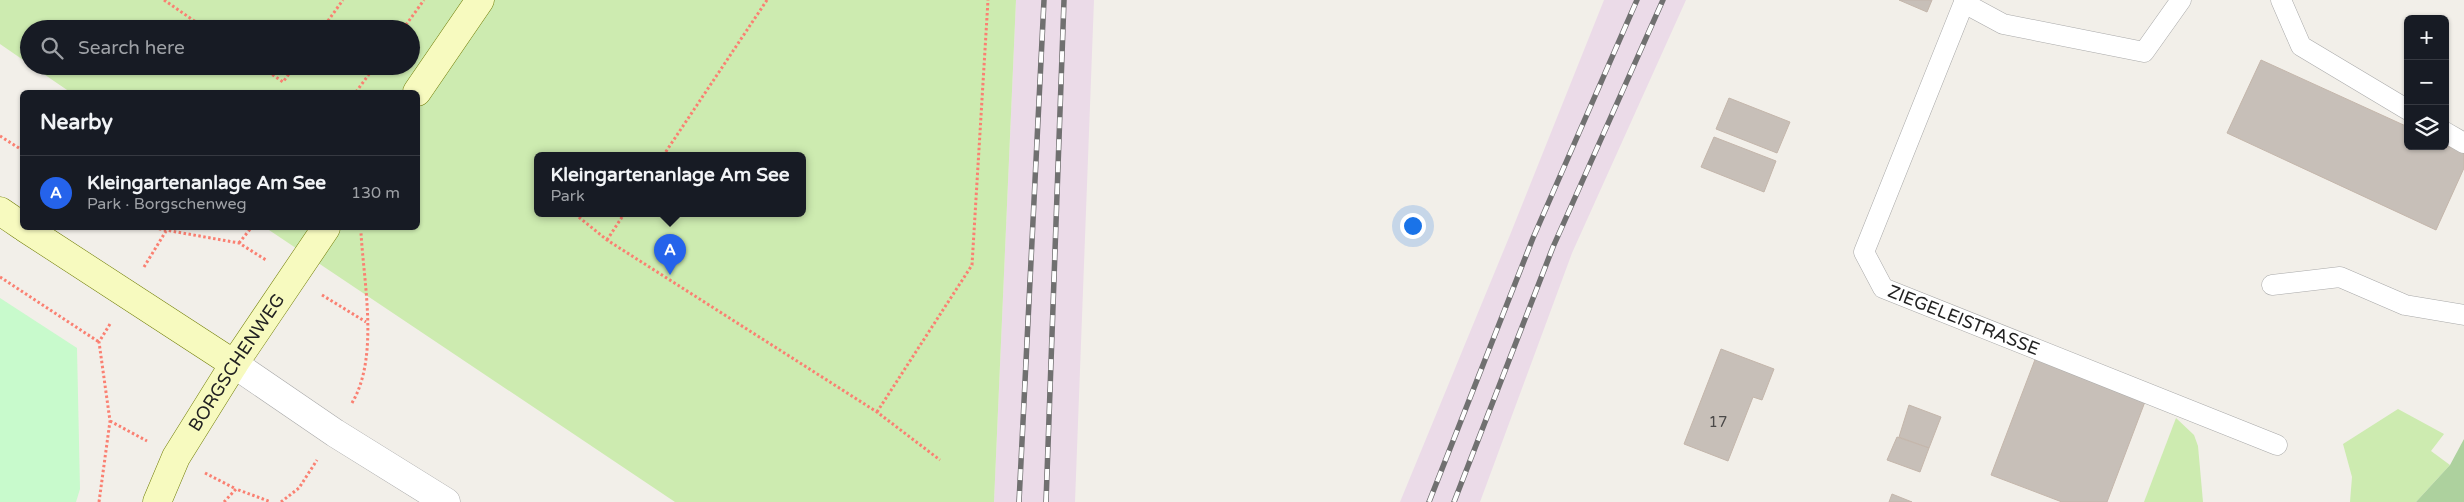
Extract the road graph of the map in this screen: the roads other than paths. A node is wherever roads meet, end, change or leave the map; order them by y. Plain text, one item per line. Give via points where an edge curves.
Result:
1 (480, 0) edge
2 (2182, 0) edge
3 (2281, 0) edge
4 (1964, 2) edge
5 (418, 90) edge
6 (2404, 108) edge
7 (2449, 135) edge
8 (2464, 144) edge
9 (0, 211) edge
10 (20, 224) edge
11 (29, 230) edge
12 (325, 230) edge
13 (2272, 286) dead end
14 (2464, 315) edge
15 (234, 364) junction
16 (2277, 445) dead end
17 (157, 502) edge
18 (446, 502) edge

1 - 5 main road
2 - 4 lane via 2144,52 2003,24
3 - 6 lane via 2301,46
4 - 16 lane, ZIEGELEISTRASSE via 1864,252 1883,288
7 - 8 lane
9 - 10 main road
11 - 15 main road
12 - 15 main road, BORGSCHENWEG
13 - 14 lane via 2340,277 2405,305
15 - 17 main road, BORGSCHENWEG via 176,457
15 - 18 street

